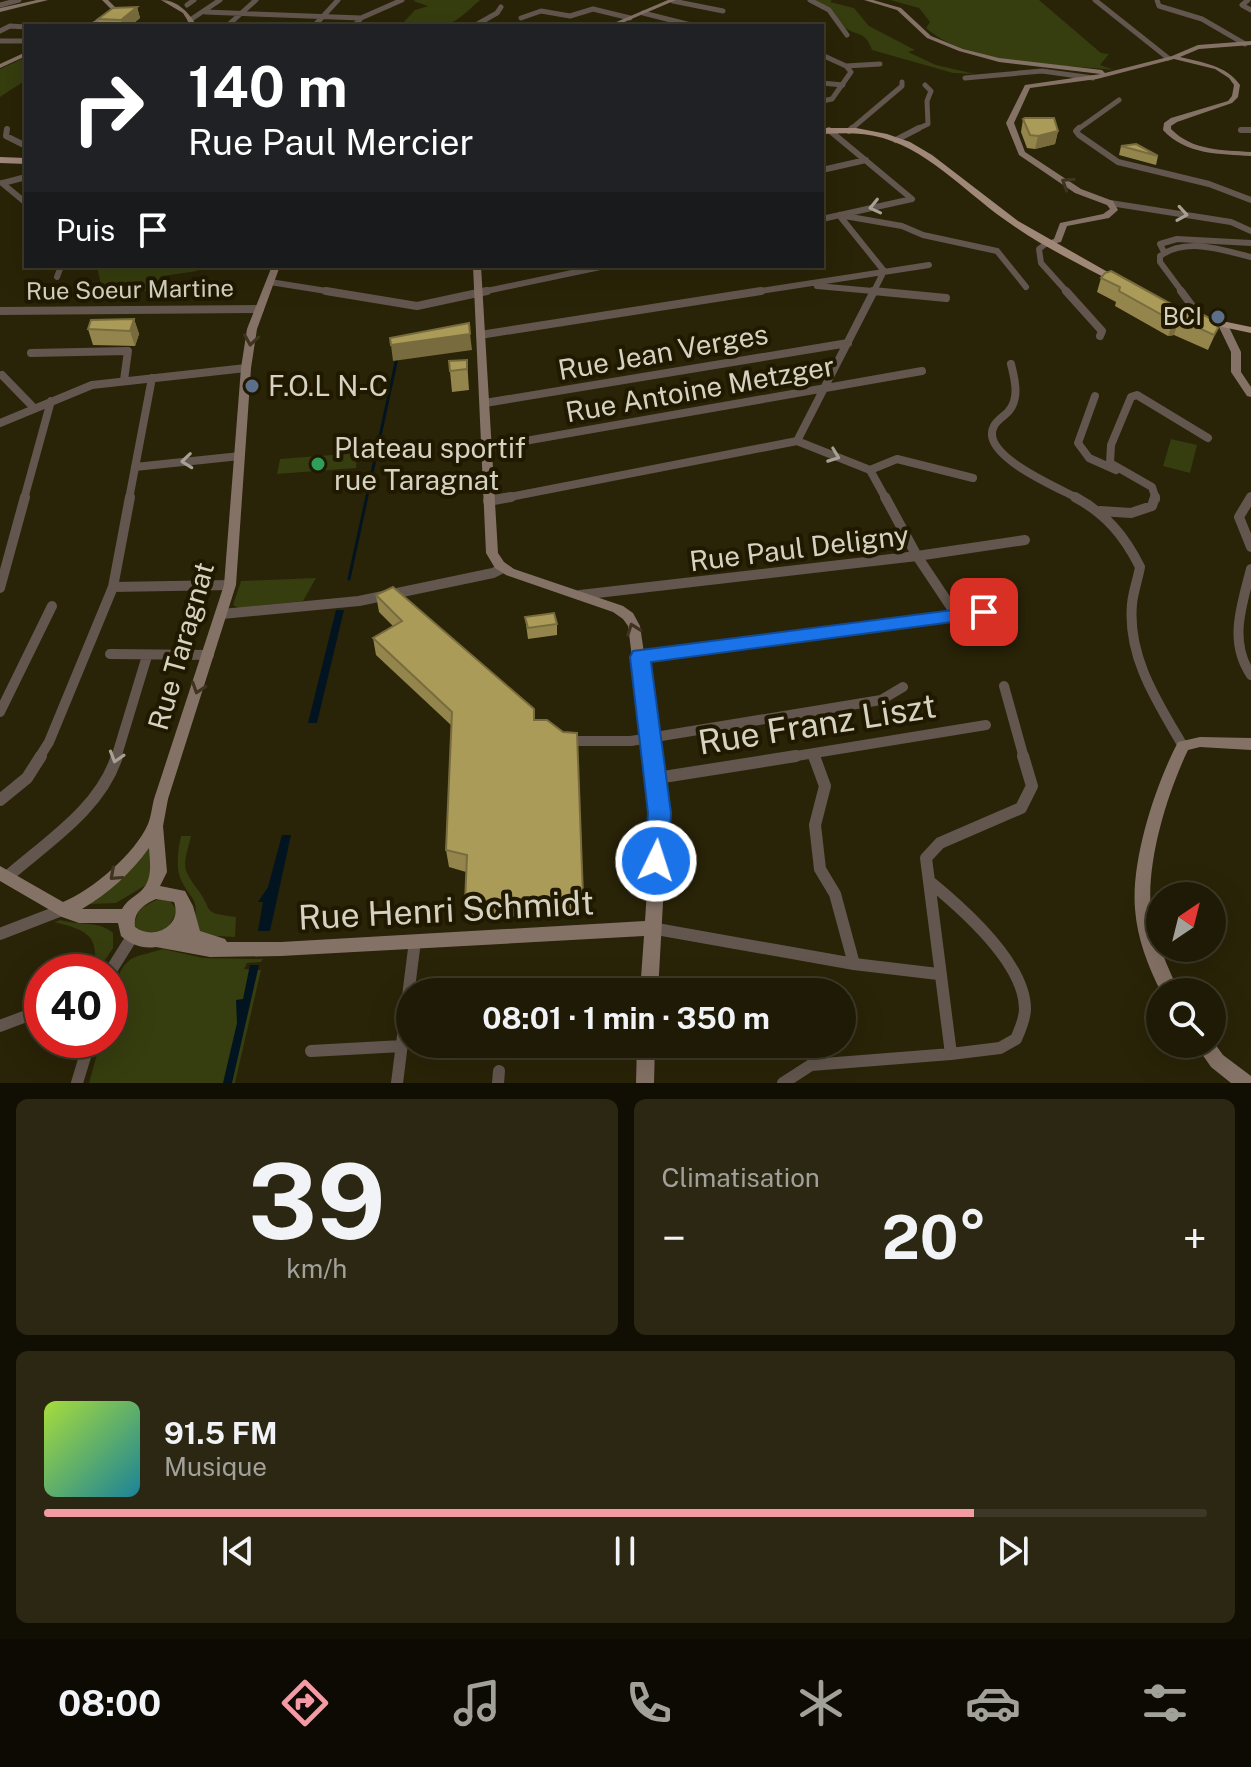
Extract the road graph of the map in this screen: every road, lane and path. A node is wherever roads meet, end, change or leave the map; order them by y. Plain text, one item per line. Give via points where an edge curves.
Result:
1 (19, 0) edge
2 (45, 0) edge
3 (105, 0) edge
4 (164, 0) edge
5 (194, 0) edge
6 (220, 0) edge
7 (256, 0) edge
8 (338, 0) edge
9 (402, 0) edge
10 (673, 0) edge
11 (810, 0) edge
12 (867, 0) edge
13 (1095, 0) edge
14 (1157, 0) edge
15 (1248, 0) edge
16 (187, 5) dead end
17 (600, 6) dead end
18 (0, 7) edge
19 (501, 7) dead end
20 (593, 9) junction
21 (1251, 10) edge
22 (723, 11) dead end
23 (205, 12) junction
24 (241, 13) junction
25 (643, 13) junction
26 (322, 17) junction
27 (361, 18) junction
28 (521, 18) dead end
29 (630, 18) junction
30 (94, 24) edge
31 (190, 24) edge
32 (229, 24) edge
33 (316, 24) edge
34 (356, 24) edge
35 (478, 24) edge
36 (615, 24) edge
37 (680, 24) edge
38 (24, 27) edge
39 (0, 31) edge
40 (847, 35) dead end
41 (0, 41) edge
42 (24, 41) edge
43 (1248, 44) edge
44 (24, 55) edge
45 (824, 56) edge
46 (1171, 57) junction
47 (880, 64) dead end
48 (0, 66) edge
49 (846, 66) junction
50 (1109, 73) junction
51 (965, 78) dead end
52 (1093, 78) junction
53 (902, 82) dead end
54 (824, 83) edge
55 (843, 85) junction
56 (925, 85) dead end
57 (1119, 100) dead end
58 (824, 101) edge
59 (7, 129) dead end
60 (1241, 130) dead end
61 (1251, 130) edge
62 (826, 131) edge
63 (849, 131) junction
64 (24, 133) edge
65 (15, 140) junction
66 (896, 140) junction
67 (24, 145) edge
68 (1251, 154) edge
69 (0, 160) edge
70 (866, 160) junction
71 (24, 161) edge
72 (824, 170) edge
73 (24, 178) edge
74 (1, 184) edge
75 (1251, 200) edge
76 (24, 201) edge
77 (1110, 203) junction
78 (839, 215) junction
79 (824, 219) edge
80 (1251, 231) edge
81 (1049, 243) junction
82 (1251, 243) edge
83 (1164, 252) junction
84 (1251, 257) edge
85 (929, 265) dead end
86 (60, 268) edge
87 (275, 268) edge
88 (477, 268) edge
89 (596, 268) edge
90 (884, 271) junction
91 (57, 277) dead end
92 (270, 282) junction
93 (806, 285) junction
94 (1026, 287) dead end
95 (875, 292) junction
96 (1138, 292) edge
97 (478, 294) junction
98 (946, 298) dead end
99 (260, 309) junction
100 (0, 311) edge
101 (1189, 315) junction
102 (1224, 327) junction
103 (1248, 330) edge
104 (480, 335) junction
105 (1100, 336) dead end
106 (1232, 342) junction
107 (848, 343) junction
108 (31, 353) dead end
109 (1011, 364) dead end
110 (246, 368) junction
111 (922, 371) dead end
112 (2, 375) edge
113 (152, 378) junction
114 (124, 380) junction
115 (824, 388) junction
116 (1251, 394) edge
117 (1095, 396) dead end
118 (51, 401) junction
119 (485, 403) junction
120 (34, 408) junction
121 (0, 423) edge
122 (1208, 438) dead end
123 (797, 441) junction
124 (485, 448) junction
125 (240, 456) junction
126 (135, 467) junction
127 (870, 470) junction
128 (1119, 471) junction
129 (973, 478) dead end
130 (1251, 497) edge
131 (488, 501) junction
132 (1248, 506) edge
133 (1100, 511) junction
134 (1025, 540) dead end
135 (1251, 547) edge
136 (917, 556) junction
137 (503, 568) junction
138 (1251, 569) edge
139 (230, 585) junction
140 (113, 587) junction
141 (0, 588) edge
142 (398, 595) junction
143 (577, 596) junction
144 (410, 603) edge
145 (52, 606) dead end
146 (984, 612) dead end
147 (222, 614) junction
148 (957, 616) junction
149 (110, 654) dead end
150 (209, 655) junction
151 (147, 656) junction
152 (640, 657) junction
153 (1251, 675) edge
154 (1004, 686) dead end
155 (903, 687) dead end
156 (0, 712) edge
157 (986, 725) dead end
158 (557, 733) edge
159 (651, 738) junction
160 (1251, 744) edge
161 (1183, 746) junction
162 (813, 754) junction
163 (657, 778) junction
164 (0, 800) edge
165 (155, 826) junction
166 (3, 875) edge
167 (930, 882) junction
168 (148, 894) junction
169 (185, 907) junction
170 (62, 910) junction
171 (126, 916) junction
172 (651, 928) junction
173 (0, 934) edge
174 (132, 937) junction
175 (157, 940) junction
176 (415, 941) junction
177 (242, 948) junction
178 (121, 954) edge
179 (854, 964) junction
180 (938, 974) junction
181 (410, 978) edge
182 (649, 978) edge
183 (1162, 978) edge
184 (24, 1017) edge
185 (0, 1026) edge
186 (396, 1046) edge
187 (311, 1051) dead end
188 (951, 1054) junction
189 (85, 1058) edge
190 (400, 1058) edge
191 (646, 1058) edge
192 (1215, 1058) edge
193 (77, 1083) edge
194 (397, 1083) edge
195 (645, 1083) edge
196 (783, 1083) edge
197 (1246, 1083) edge

1 - 18 street
2 - 18 street
3 - 30 street via 114,9 112,14
4 - 31 street via 185,12
5 - 16 street
6 - 23 street
7 - 24 street
8 - 26 street
9 - 27 street
10 - 22 street
10 - 25 street
11 - 40 street via 829,10
12 - 50 street via 899,9 929,37 974,55
13 - 46 street
14 - 43 street via 1159,6 1202,19
15 - 21 street via 1242,5
17 - 20 street
19 - 35 street
20 - 28 street
20 - 29 street
23 - 24 street
23 - 31 street
24 - 26 street
24 - 32 street
25 - 29 street
25 - 37 street
26 - 27 street
26 - 33 street
27 - 34 street
29 - 36 street
38 - 39 street
41 - 42 street
43 - 46 street via 1190,48
44 - 48 street
45 - 49 street
46 - 50 street
46 - 68 street via 1222,71 1234,80 1237,92 1230,102 1174,120 1167,125 1171,136 1193,146
47 - 49 street
49 - 55 street via 851,75
50 - 52 street
51 - 52 street via 1042,71
77 -> 52 street via 1078,191 1022,153 1010,123 1027,86
53 - 63 street
54 - 55 street
55 - 58 street
56 - 66 street via 931,91 928,124
57 - 75 street via 1081,126 1079,135 1118,162
59 - 65 street via 6,136
60 - 61 street
62 - 63 main road
62 - 70 street
63 - 66 main road
64 - 65 street
65 - 67 street
66 - 81 main road via 934,157 1007,217
69 - 71 main road
70 - 72 street
70 -> 78 street via 912,199
73 - 74 street
74 - 76 street
77 -> 80 street via 1231,222
77 - 81 street via 1111,214 1063,225 1058,240
78 - 79 street
78 - 90 street
78 - 94 street via 997,251
81 - 96 main road
81 - 105 street via 1039,249 1041,263 1102,331
82 - 83 street via 1177,239 1160,244
83 - 84 street via 1191,247
83 - 101 street via 1160,262 1190,303
85 - 90 street
86 - 91 street
87 - 92 street, Rue Taragnat
88 - 97 street
89 - 97 street
90 - 93 street
90 - 95 street
92 - 97 street via 417,306
92 - 99 street, Rue Taragnat
93 - 95 street
93 - 104 street
95 - 98 street
95 - 107 street
97 - 104 street
99 - 100 street, Rue Soeur Martine
99 -> 110 street, Rue Taragnat
101 - 102 main road
101 - 106 street
102 - 103 main road
102 - 106 street
103 - 106 street
104 - 119 street
106 - 116 street via 1236,372
107 - 115 street
107 - 119 street, Rue Jean Verges
108 - 114 street via 128,351
109 - 133 street via 1014,402 994,427 996,445 1009,460
110 - 113 street
110 - 125 street, Rue Taragnat
111 - 115 street, Rue Antoine Metzger
112 - 120 street
113 - 114 street
113 - 126 street
114 - 118 street via 92,385
115 - 123 street
115 - 124 street, Rue Antoine Metzger
117 - 128 street via 1078,443 1092,461
118 - 120 street
118 - 141 street
119 - 124 street
120 - 121 street
122 - 128 street via 1137,395 1131,397 1110,452 1110,463
123 -> 127 street
123 - 131 street
124 - 131 street
125 -> 126 street
125 - 139 street, Rue Taragnat
126 - 140 street
127 - 129 street via 897,459
127 - 136 street
128 - 133 street via 1152,487 1156,500 1139,513
130 - 132 street
131 - 137 street via 492,553
132 - 135 street via 1238,524
133 - 161 street via 1123,534 1140,567 1132,601 1134,645 1155,698
134 - 136 street, Rue Paul Deligny
136 - 143 street, Rue Paul Deligny
136 - 148 street
137 - 142 street
137 - 143 street
138 - 153 street via 1236,645
139 - 140 street
139 - 147 street, Rue Taragnat
140 - 164 street via 49,742 27,778
142 - 144 street
142 - 147 street
152 -> 143 street via 628,616
145 - 156 street
146 - 148 street
147 - 150 street, Rue Taragnat
148 - 152 street
149 - 151 street
150 - 151 street
150 -> 165 street, Rue Taragnat
151 -> 166 street via 111,774 90,804
152 - 159 street
154 - 167 street via 1032,786 1021,808 940,843 926,858
155 - 159 street via 881,700
157 - 162 street, Rue Franz Liszt
158 - 159 street via 568,743
159 - 163 street
160 - 161 street
161 - 183 street via 1161,795 1142,906
162 - 163 street, Rue Franz Liszt
162 - 179 street via 825,786 815,825 820,869 835,894
163 - 172 street via 660,813
165 - 168 street, Rue Taragnat via 159,872
165 -> 170 street via 142,849 117,874 89,898
166 - 170 street
167 - 180 street
167 - 188 street via 985,933 1022,989 1025,1009 1016,1039 1000,1048
168 - 169 street via 173,893
168 - 171 street
169 - 175 street via 175,930
169 - 177 street, Rue Henri Schmidt via 193,936
170 - 171 street via 79,916
170 - 173 street
171 - 174 street
172 - 176 street, Rue Henri Schmidt
172 - 179 street, Rue Henri Schmidt
172 - 182 street
174 - 175 street
174 - 178 street
175 - 177 street, Rue Henri Schmidt via 210,950
176 - 177 street, Rue Henri Schmidt
176 - 181 street
179 - 180 street, Rue Henri Schmidt
180 - 188 street
184 - 185 street
186 - 187 street
188 - 196 street via 811,1065
189 - 193 street
190 - 194 street
191 - 195 street
192 - 197 street

